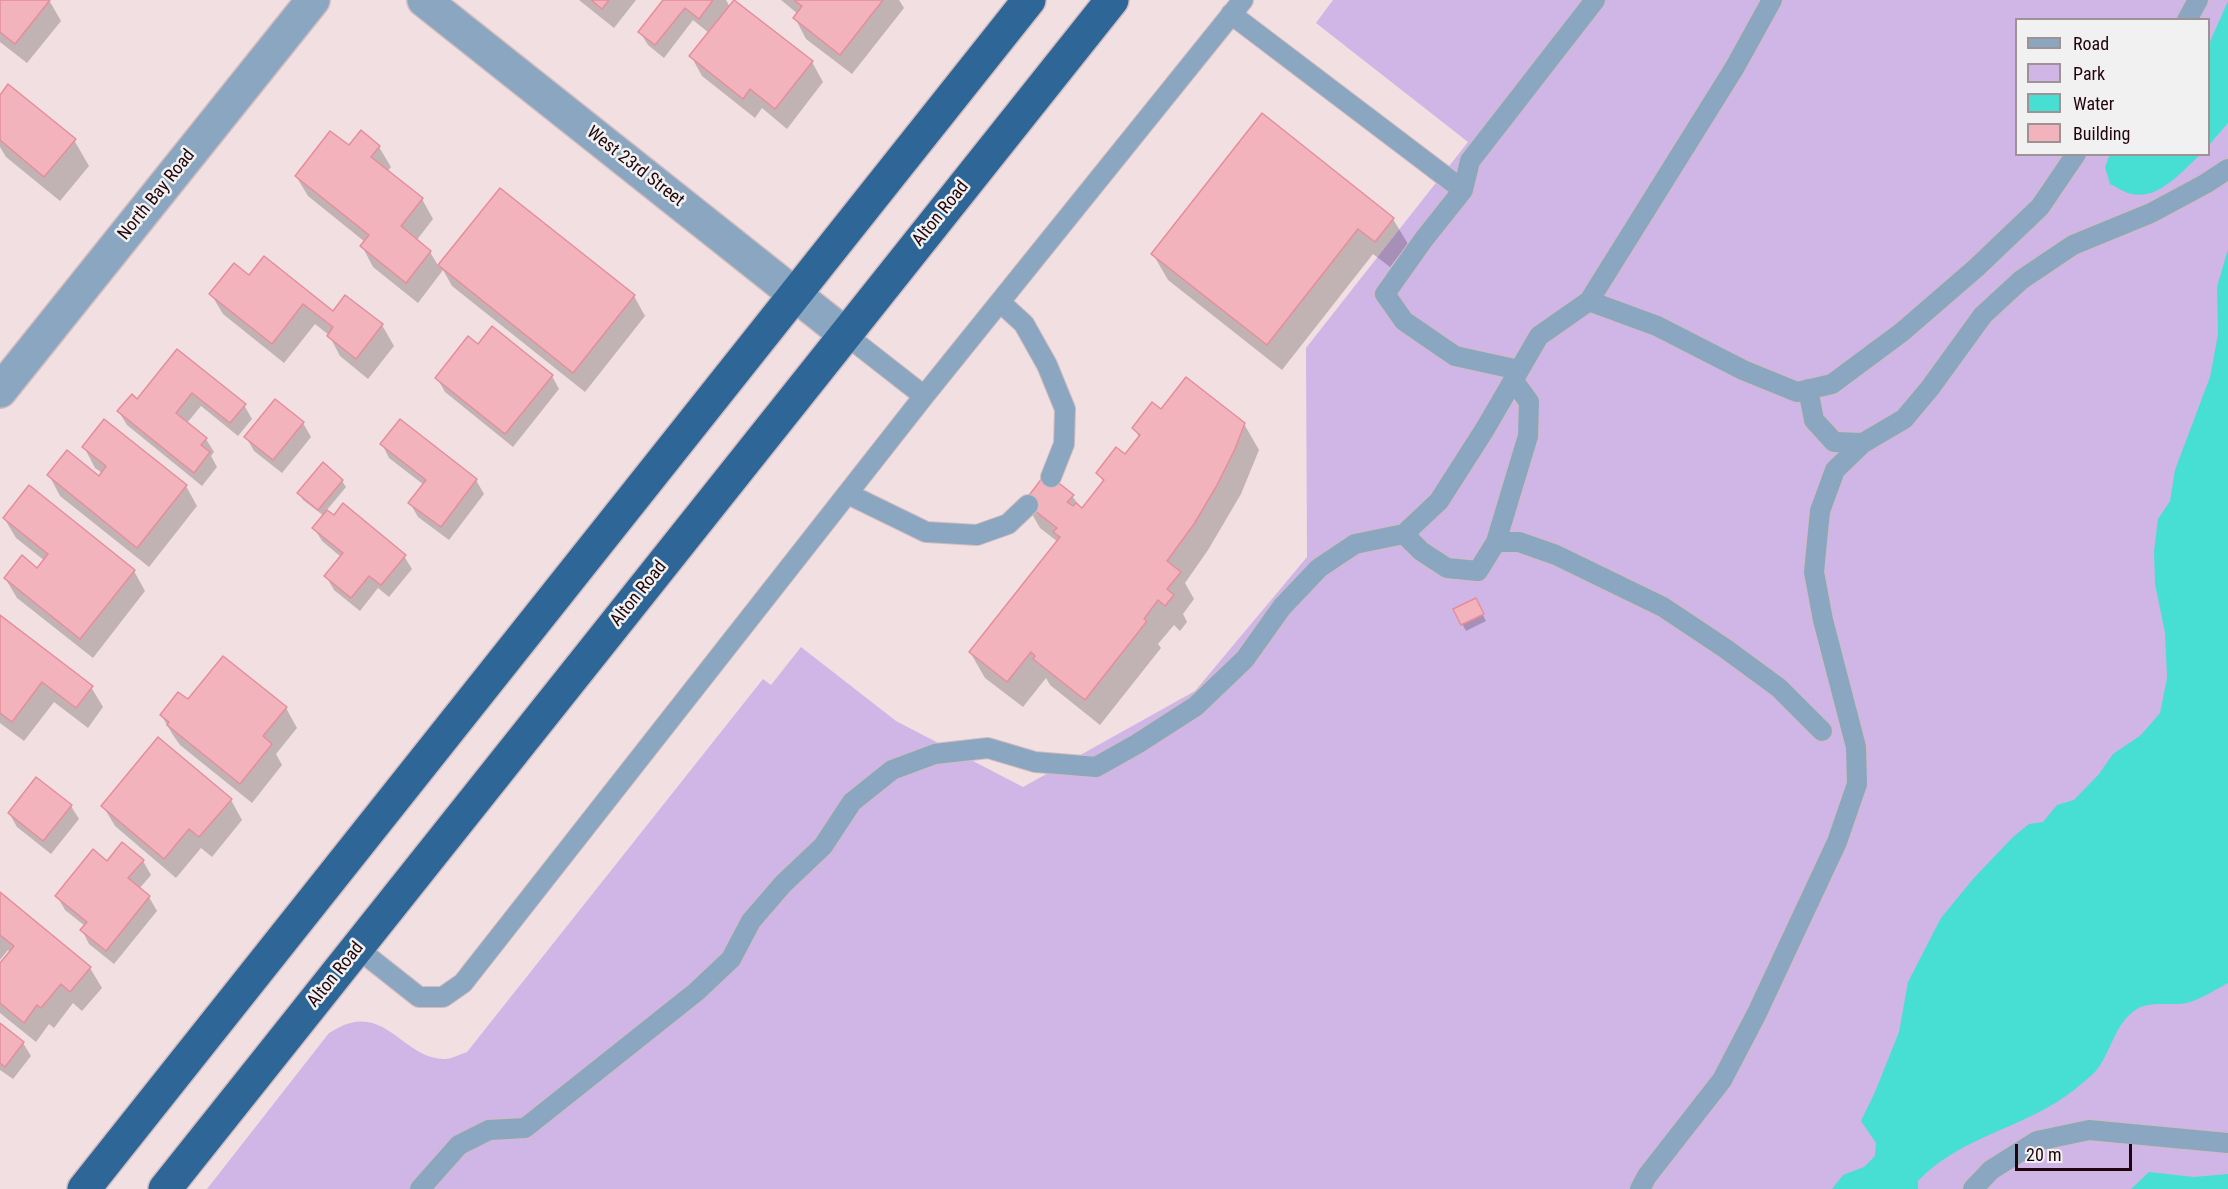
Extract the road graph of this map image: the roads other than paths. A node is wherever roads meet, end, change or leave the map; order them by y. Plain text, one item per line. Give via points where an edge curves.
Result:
1 (313, 0) edge
2 (424, 0) edge
3 (1029, 0) edge
4 (1112, 0) edge
5 (1595, 0) edge
6 (1772, 0) edge
7 (2198, 0) edge
8 (1237, 7) edge
9 (2188, 18) edge
10 (2075, 156) edge
11 (2228, 169) edge
12 (1463, 190) junction
13 (794, 294) junction
14 (1589, 301) junction
15 (1000, 302) junction
16 (846, 335) junction
17 (1516, 375) junction
18 (1809, 389) junction
19 (0, 391) edge
20 (924, 396) junction
21 (1863, 443) junction
22 (1051, 477) dead end
23 (848, 494) junction
24 (1028, 506) dead end
25 (1404, 534) junction
26 (1496, 542) junction
27 (1822, 731) dead end
28 (357, 948) junction
29 (2228, 1143) edge
30 (84, 1189) edge
31 (165, 1189) edge
32 (420, 1189) edge
33 (1640, 1189) edge
34 (1973, 1189) edge

1 - 19 street, North Bay Road
2 - 13 street, West 23rd Street
3 - 13 highway
4 - 16 highway, Alton Road
5 - 12 lane via 1470,161
6 - 14 lane via 1735,67
7 - 9 lane
8 - 12 lane
8 - 15 lane
10 - 18 lane via 2040,207 1976,268 1902,332 1832,384
11 - 21 lane via 2151,213 2073,246 2021,280 1983,315 1904,419
12 - 17 lane via 1385,294 1404,321 1455,356
13 - 16 street, West 23rd Street
13 - 30 highway
14 - 17 lane via 1539,336
14 - 18 lane via 1656,326 1797,392
15 - 20 lane
15 - 22 lane via 1024,324 1065,409 1064,444
16 - 20 lane
16 - 28 highway, Alton Road
17 - 25 lane via 1439,501
17 - 26 lane via 1529,402 1528,436
18 - 21 lane via 1814,420 1834,442
20 - 23 lane
21 - 33 lane via 1835,470 1820,510 1814,573 1856,747 1857,784 1837,842 1722,1080
23 - 24 lane via 926,532 977,535 1008,524
23 - 28 lane via 463,983 443,997 419,997
25 - 26 lane via 1447,568 1478,571
25 - 32 lane via 1355,544 1319,568 1282,607 1245,659 1196,706 1096,767 1035,762 988,748 935,754 892,770 852,802 823,846 752,921 731,959 696,992 525,1128 489,1130 459,1145
26 - 27 lane via 1519,542 1556,555 1663,607 1779,688
28 - 31 highway, Alton Road
29 - 34 lane via 2089,1130 2037,1141 1991,1170

